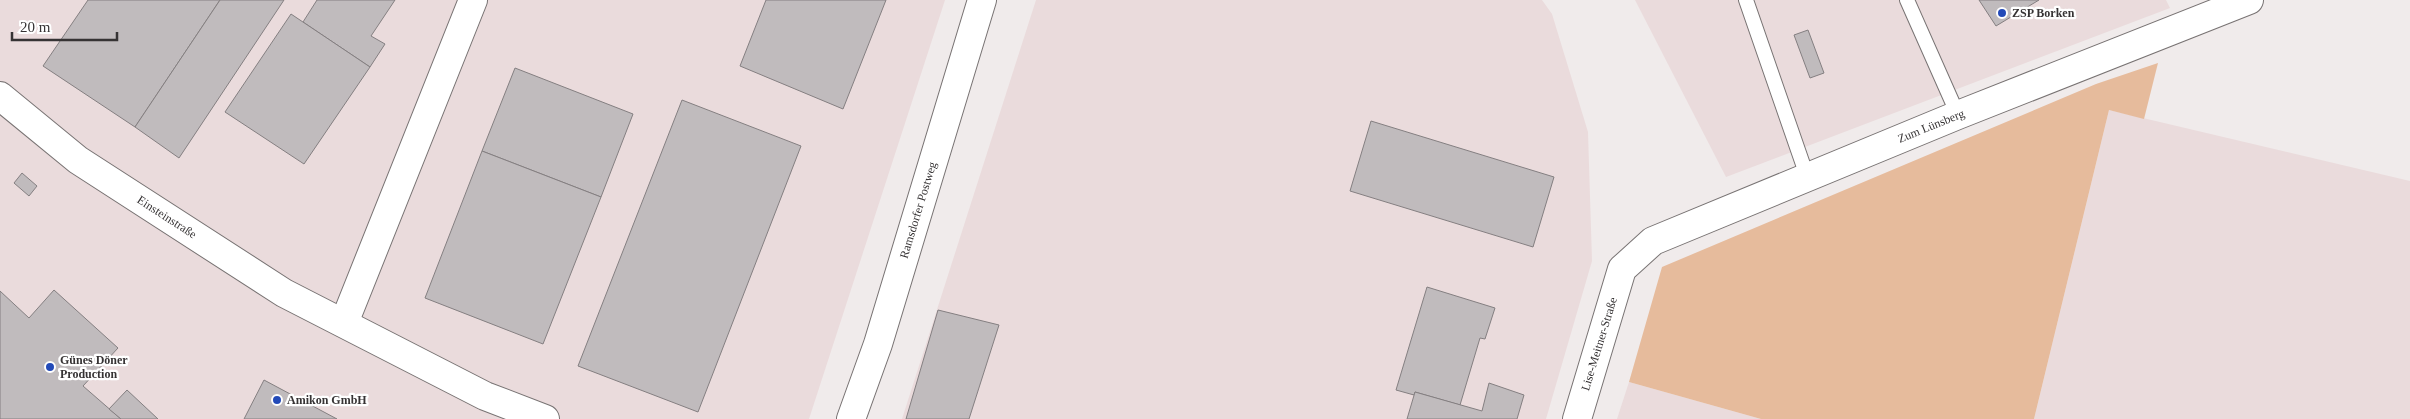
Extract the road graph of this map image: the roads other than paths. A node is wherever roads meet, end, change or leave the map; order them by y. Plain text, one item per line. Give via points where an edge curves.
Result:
1 (473, 0) edge
2 (982, 0) edge
3 (1746, 0) edge
4 (1907, 0) edge
5 (2249, 0) edge
6 (0, 96) edge
7 (1958, 115) junction
8 (1807, 176) junction
9 (1622, 269) joint
10 (344, 323) junction
11 (545, 419) edge
12 (851, 419) edge
13 (1577, 419) edge

1 - 10 street
2 - 12 street, Ramsdorfer Postweg via 878,344
3 - 8 lane
4 - 7 lane
5 - 7 street, Zum Lünsberg
6 - 10 street, Einsteinstraße via 78,160 284,293
7 - 8 street, Zum Lünsberg
8 - 9 street, Zum Lünsberg via 1653,240
9 - 13 street, Lise-Meitner-Straße
10 - 11 street, Einsteinstraße via 484,396

